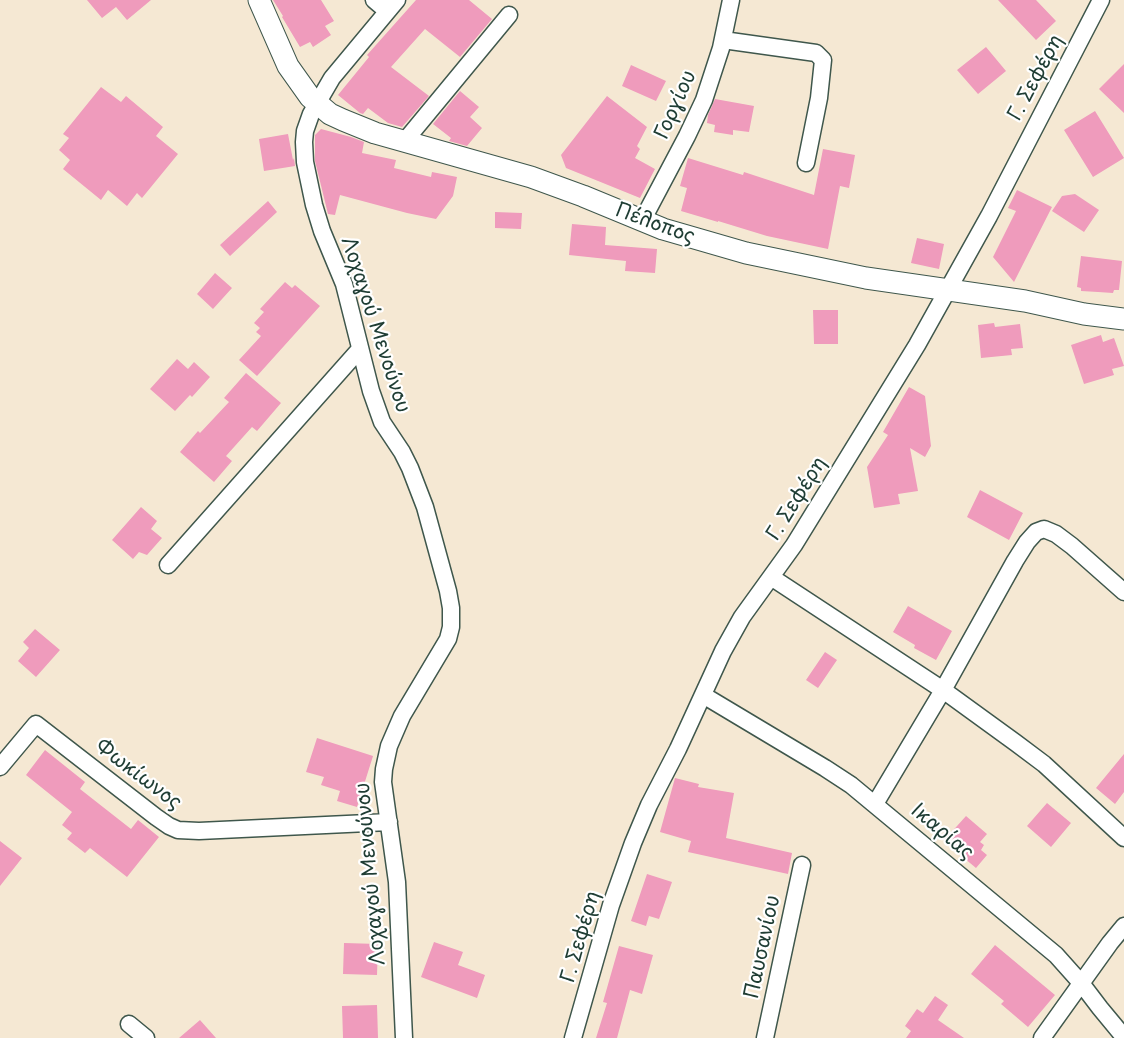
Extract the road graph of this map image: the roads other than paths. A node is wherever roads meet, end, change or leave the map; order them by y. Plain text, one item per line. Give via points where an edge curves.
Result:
1 (259, 0) edge
2 (731, 0) edge
3 (1101, 0) edge
4 (386, 4) edge
5 (509, 15) dead end
6 (723, 40) junction
7 (317, 104) junction
8 (404, 142) junction
9 (806, 163) dead end
10 (642, 221) junction
11 (948, 290) junction
12 (1124, 319) edge
13 (359, 350) junction
14 (168, 565) dead end
15 (771, 577) junction
16 (1124, 592) edge
17 (943, 690) junction
18 (703, 695) junction
19 (0, 766) edge
20 (874, 804) junction
21 (389, 822) junction
22 (1124, 838) edge
23 (802, 865) dead end
24 (1124, 926) edge
25 (1081, 983) junction
26 (129, 1024) dead end
27 (146, 1038) edge
28 (404, 1038) edge
29 (573, 1038) edge
30 (765, 1038) edge
31 (1042, 1038) edge
32 (1124, 1038) edge

1 - 7 street, Πέλοπος via 288,66
2 - 6 street, Γοργίου
3 - 11 street, Γ. Σεφέρη
4 - 7 street, Λοχαγού Μενούνου
5 - 8 street
6 - 9 street via 816,53 823,60
6 - 10 street, Γοργίου via 698,114
7 - 8 street, Πέλοπος via 357,127
7 - 13 street, Λοχαγού Μενούνου via 305,131 305,162 322,231 351,308
8 - 10 street, Πέλοπος via 531,177
10 - 11 street, Πέλοπος via 746,253
11 - 12 street, Πέλοπος
11 - 15 street, Γ. Σεφέρη
13 - 14 street
13 - 21 street, Λοχαγού Μενούνου via 382,422 402,452 425,507 452,615 446,644 402,716 389,746 383,775
15 - 17 street
15 - 18 street, Γ. Σεφέρη via 742,617
16 - 17 street via 1067,542 1048,531 1038,531 1015,561
17 - 20 street
17 - 22 street via 1044,764
18 - 20 street, Ικαρίας via 839,776
18 - 29 street, Γ. Σεφέρη via 627,859
19 - 21 street, Φωκίωνος via 36,724 178,830
20 - 25 street, Ικαρίας via 1043,943
21 - 28 street, Λοχαγού Μενούνου via 397,882
23 - 30 street, Παυσανίου
24 - 25 street
25 - 31 street
25 - 32 street, Ικαρίας
26 - 27 street

